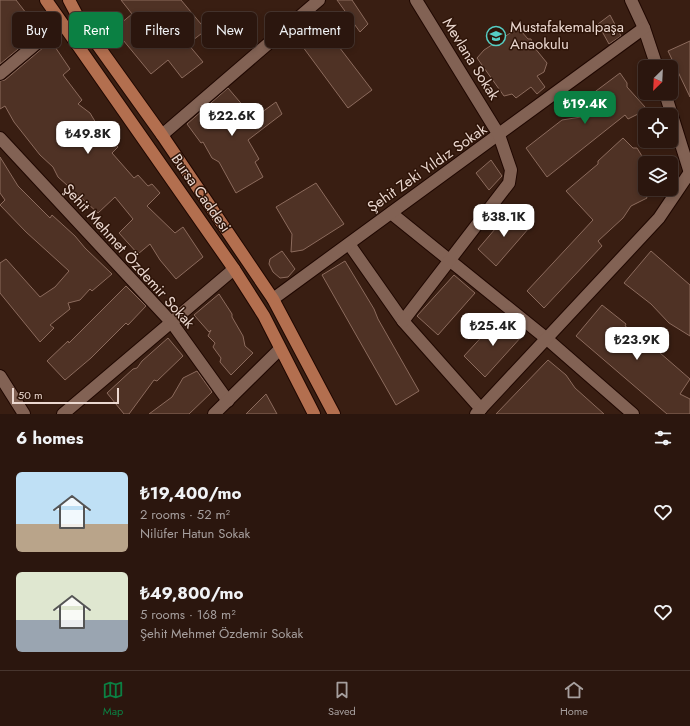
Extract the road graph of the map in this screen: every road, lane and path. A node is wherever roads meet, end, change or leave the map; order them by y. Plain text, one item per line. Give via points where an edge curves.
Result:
1 (46, 0) edge
2 (68, 0) edge
3 (319, 0) edge
4 (416, 0) edge
5 (631, 0) edge
6 (54, 12) edge
7 (61, 23) edge
8 (644, 28) junction
9 (31, 48) edge
10 (655, 60) edge
11 (0, 74) edge
12 (667, 100) edge
13 (162, 135) junction
14 (499, 135) junction
15 (1, 142) edge
16 (690, 172) edge
17 (392, 212) junction
18 (349, 244) junction
19 (450, 259) junction
20 (234, 269) junction
21 (273, 299) junction
22 (403, 321) junction
23 (172, 323) junction
24 (546, 339) junction
25 (280, 349) junction
26 (0, 376) edge
27 (228, 401) junction
28 (479, 411) edge
29 (629, 413) edge
30 (24, 414) edge
31 (63, 414) edge
32 (214, 414) edge
33 (314, 414) edge
34 (334, 414) edge

1 - 6 main road, Bursa Caddesi
2 - 13 main road, Bursa Caddesi
3 - 13 street
4 - 14 street, Mevlana Sokak
5 - 8 street
7 - 20 main road, Bursa Caddesi
8 - 10 street
8 - 14 street
9 - 11 street
12 - 16 street
13 - 21 main road, Bursa Caddesi
14 - 17 street, Şehit Zeki Yıldız Sokak
14 - 19 street, Şehit Zeki Yıldız Sokak via 511,170 509,183
15 - 23 street, Şehit Mehmet Özdemir Sokak
16 - 24 street via 659,218
17 - 18 street, Şehit Zeki Yıldız Sokak
17 - 19 street
18 - 21 street, Şehit Zeki Yıldız Sokak
18 - 22 street
19 - 22 street, Şehit Zeki Yıldız Sokak
19 - 24 street
20 - 23 street
20 - 25 main road, Bursa Caddesi via 264,316
21 - 34 main road, Bursa Caddesi
22 - 28 street
23 - 27 street, Şehit Mehmet Özdemir Sokak
23 - 31 street
24 - 28 street
24 - 29 street
25 - 27 street
25 - 33 main road, Bursa Caddesi via 308,398
26 - 30 street
27 - 32 street

